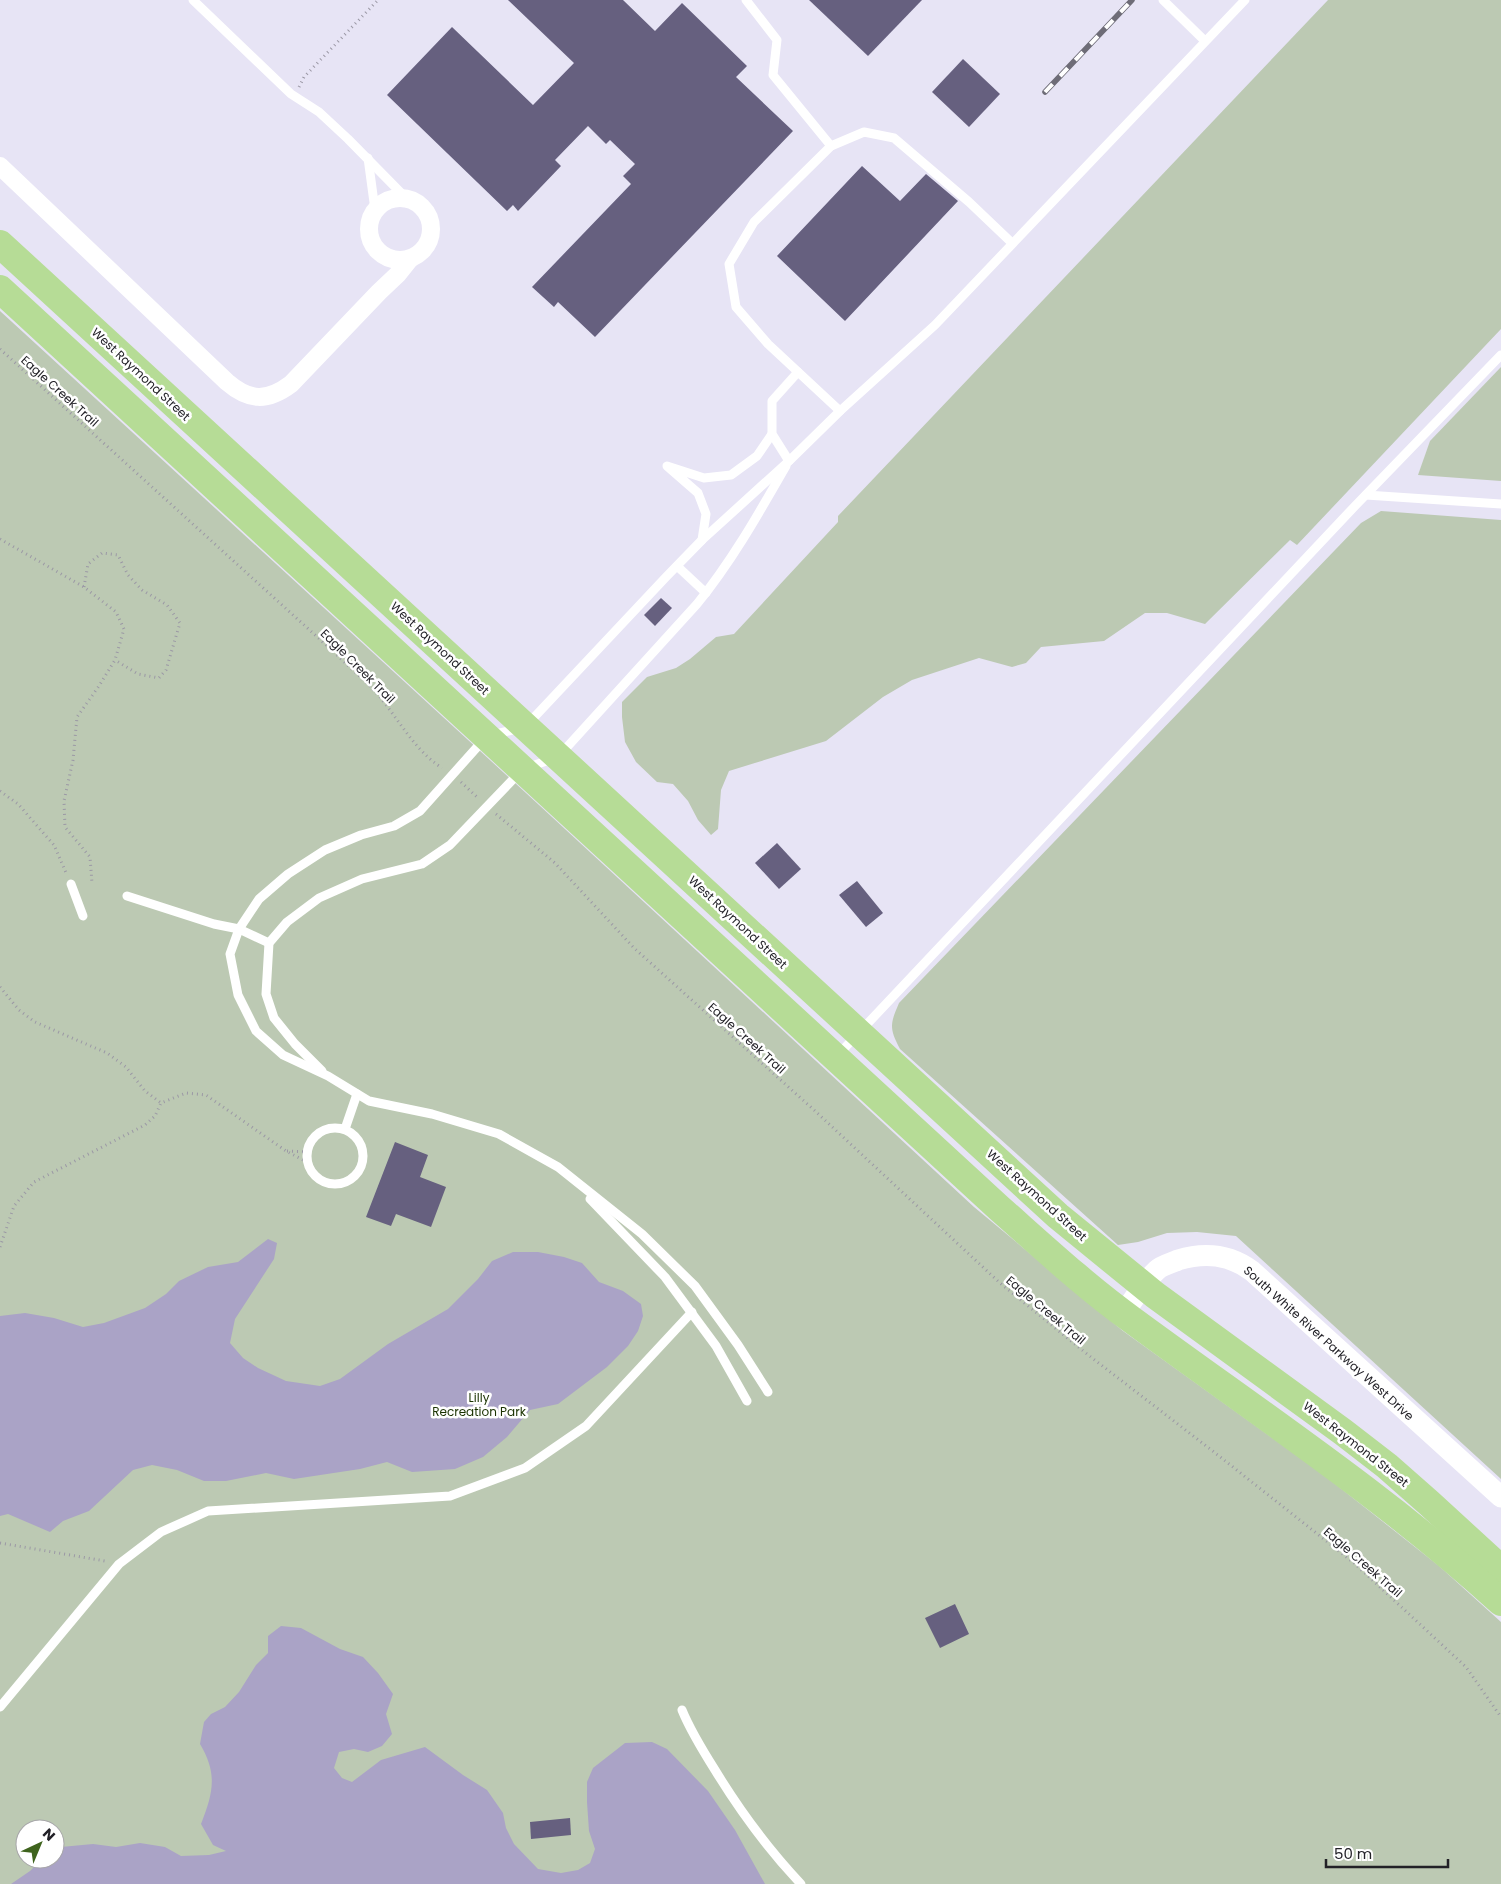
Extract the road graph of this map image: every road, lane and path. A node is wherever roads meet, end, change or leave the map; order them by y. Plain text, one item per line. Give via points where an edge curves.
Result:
1 (193, 0) edge
2 (378, 0) edge
3 (746, 0) edge
4 (1163, 0) edge
5 (1245, 0) edge
6 (1205, 41) junction
7 (291, 94) junction
8 (830, 146) junction
9 (368, 158) junction
10 (0, 166) edge
11 (406, 198) junction
12 (375, 210) junction
13 (1012, 243) junction
14 (0, 244) edge
15 (385, 257) junction
16 (410, 259) junction
17 (0, 289) edge
18 (379, 292) junction
19 (0, 349) edge
20 (1501, 355) edge
21 (798, 372) junction
22 (173, 403) junction
23 (840, 411) junction
24 (152, 429) junction
25 (772, 434) junction
26 (789, 460) junction
27 (1366, 494) junction
28 (1501, 504) edge
29 (0, 539) edge
30 (702, 540) junction
31 (676, 566) junction
32 (84, 587) junction
33 (706, 593) junction
34 (114, 660) junction
35 (525, 727) junction
36 (487, 736) junction
37 (558, 757) junction
38 (523, 769) junction
39 (453, 775) junction
40 (0, 792) edge
41 (487, 807) junction
42 (71, 884) joint
43 (92, 884) dead end
44 (127, 896) dead end
45 (84, 916) dead end
46 (238, 929) junction
47 (269, 943) junction
48 (0, 987) edge
49 (859, 1034) junction
50 (835, 1058) junction
51 (328, 1076) junction
52 (357, 1094) junction
53 (160, 1103) junction
54 (345, 1128) junction
55 (286, 1151) junction
56 (306, 1152) junction
57 (307, 1162) junction
58 (558, 1167) junction
59 (0, 1247) edge
60 (1144, 1286) junction
61 (692, 1312) junction
62 (1124, 1313) junction
63 (768, 1392) dead end
64 (747, 1401) dead end
65 (1501, 1497) edge
66 (0, 1543) edge
67 (119, 1564) junction
68 (1501, 1570) edge
69 (1501, 1602) edge
70 (0, 1707) edge
71 (682, 1710) dead end
72 (1501, 1717) edge
73 (801, 1884) edge

1 - 7 lane
2 - 7 path
3 - 8 lane via 777,40 773,75
4 - 6 lane
5 - 6 lane
6 - 13 lane
7 - 9 lane via 319,112
8 - 13 lane via 864,132 894,138
8 - 21 lane via 754,222 729,264 736,307
9 - 11 lane
9 - 12 lane
10 - 18 street via 226,382 254,397 273,395 291,384
11 - 12 street via 389,200
11 - 16 street via 424,208 432,228 426,247
12 - 15 street via 368,228 370,238 373,246
13 - 23 lane via 935,325
14 - 22 main road, West Raymond Street
15 - 16 street
15 - 18 street
16 - 18 street
17 - 24 main road
19 - 39 path, Eagle Creek Trail via 336,654 382,700 430,760
20 - 27 lane
21 - 23 lane
21 - 25 lane via 772,401
22 - 24 main road
22 - 35 main road, West Raymond Street
23 - 26 lane
24 - 36 main road
25 - 26 lane
25 - 30 lane via 757,456 731,475 704,478 667,466 698,493 706,514
26 - 30 lane
26 - 33 lane via 753,524
27 - 28 lane
27 - 49 lane
29 - 32 path
30 - 31 lane
31 - 33 lane
31 - 35 lane
32 - 34 path via 116,612 124,629
32 - 34 path via 88,564 102,553 118,555 128,575 142,590 167,605 180,623 166,670 158,678 138,674
33 - 37 lane
34 - 43 path via 77,717 73,760 64,801 66,827 90,857
35 - 36 lane
35 - 37 main road, West Raymond Street
36 - 38 main road
36 - 39 lane
37 - 38 lane
37 - 49 main road, West Raymond Street
38 - 41 lane
38 - 50 main road
39 - 41 path, Eagle Creek Trail
39 - 46 lane via 420,811 394,826 325,850 288,874 259,899
40 - 42 path via 18,804 54,845
41 - 47 lane via 450,846 422,864 362,879 319,898 287,922
41 - 72 path, Eagle Creek Trail via 555,863 634,948 1000,1283 1354,1563 1466,1667
42 - 45 lane
44 - 46 lane
46 - 47 lane
46 - 51 lane via 230,954 238,995 256,1031 283,1055
47 - 51 lane via 266,994 274,1018
48 - 53 path via 19,1010 35,1022 108,1053
49 - 50 lane
49 - 60 main road, West Raymond Street via 1038,1198
50 - 62 main road via 999,1208
51 - 52 lane
52 - 54 lane
52 - 58 lane via 370,1101 432,1114 499,1134
53 - 55 path via 186,1093 206,1095
53 - 59 path via 155,1116 145,1125 34,1182 14,1206
54 - 56 lane via 325,1128 309,1142
54 - 57 lane via 359,1140 363,1149 360,1169 354,1177 340,1184 330,1184 313,1174
55 - 56 path
55 - 57 path
56 - 57 lane
58 - 61 lane via 666,1277
58 - 63 lane via 642,1234 695,1286 738,1344
60 - 62 street, South White River Parkway West Drive
60 - 65 street, South White River Parkway West Drive via 1158,1269 1191,1256 1225,1257 1245,1266
60 - 68 main road, West Raymond Street via 1387,1466
61 - 64 lane via 716,1346
61 - 67 lane via 586,1426 525,1468 450,1496 208,1511 161,1532
62 - 69 main road via 1401,1516
66 - 67 path
67 - 70 lane
71 - 73 lane via 690,1730 731,1796

